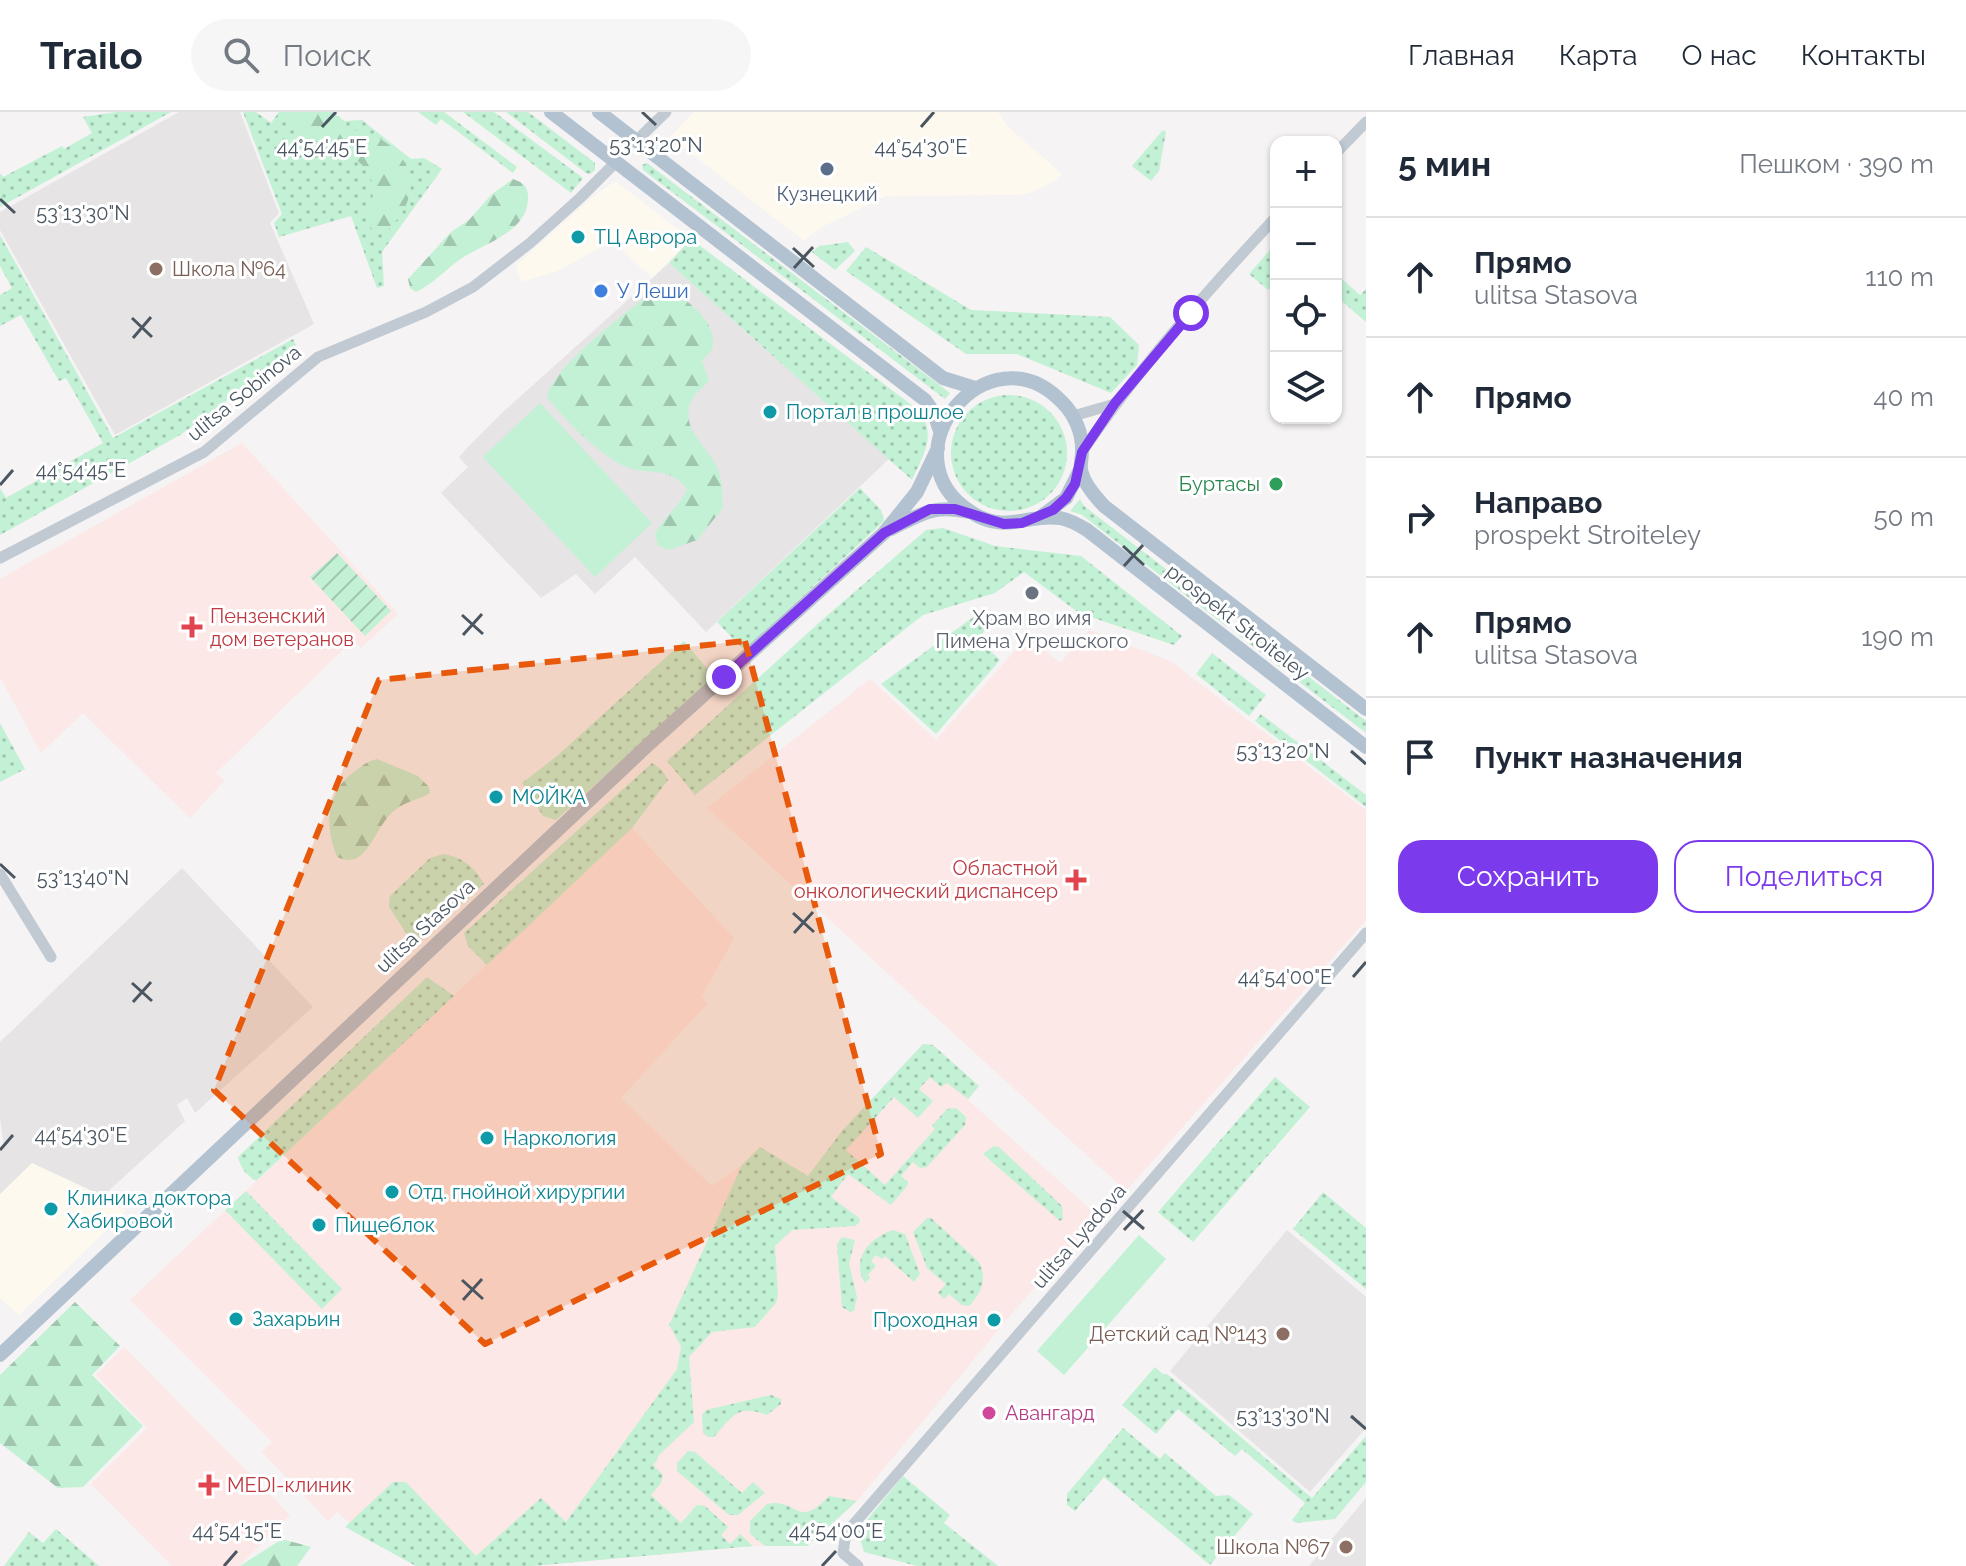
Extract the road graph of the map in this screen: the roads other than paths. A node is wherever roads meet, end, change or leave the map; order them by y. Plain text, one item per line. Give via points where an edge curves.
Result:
1 (551, 112) edge
2 (599, 112) edge
3 (666, 112) edge
4 (1366, 122) edge
5 (636, 141) junction
6 (1342, 147) edge
7 (616, 162) junction
8 (1270, 224) edge
9 (975, 388) junction
10 (1115, 403) junction
11 (1073, 416) junction
12 (940, 431) junction
13 (938, 448) junction
14 (1082, 452) junction
15 (1081, 468) junction
16 (971, 513) junction
17 (1039, 518) junction
18 (884, 533) junction
19 (0, 558) edge
20 (1366, 709) edge
21 (1366, 747) edge
22 (0, 874) edge
23 (1366, 933) edge
24 (51, 957) dead end
25 (0, 1355) edge
26 (858, 1566) edge

1 - 7 main road
2 - 5 main road
3 - 5 street
4 - 6 street
5 - 7 main road
5 - 9 main road via 943,378
7 - 12 main road via 925,400
7 - 19 street, ulitsa Sobinova via 530,243 473,287 318,357 204,452
8 - 10 street
9 - 11 main road via 1004,379 1037,384
9 - 12 main road via 953,407
10 - 11 street
10 - 14 street
11 - 14 main road
12 - 13 main road
13 - 16 main road via 946,486
13 - 18 main road, ulitsa Stasova via 917,492
14 - 15 main road
15 - 17 main road via 1066,498
15 - 20 main road, prospekt Stroiteley via 1104,506
16 - 17 main road, prospekt Stroiteley via 1004,524
16 - 18 main road, ulitsa Stasova via 930,509
17 - 21 main road, prospekt Stroiteley via 1060,518 1087,530
18 - 25 main road, ulitsa Stasova via 637,755
22 - 24 street
23 - 26 street, ulitsa Lyadova via 846,1533 843,1553

